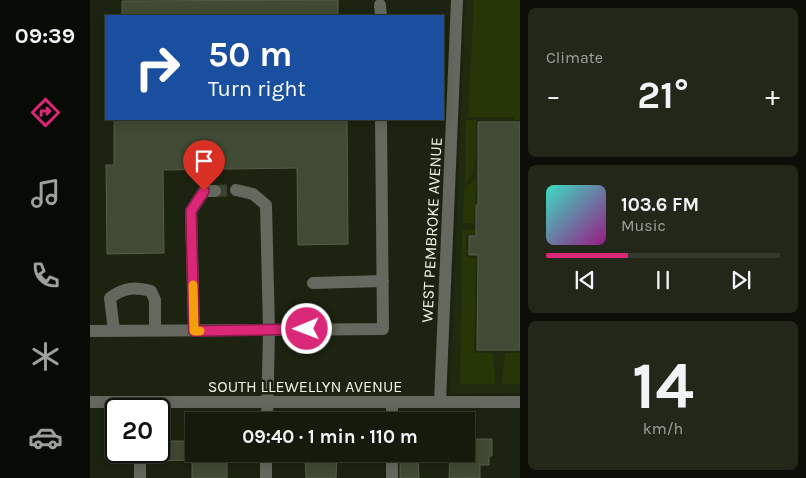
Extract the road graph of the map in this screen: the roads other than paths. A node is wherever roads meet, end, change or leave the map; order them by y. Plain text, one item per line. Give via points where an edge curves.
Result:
1 (457, 0) edge
2 (382, 120) edge
3 (236, 190) tunnel mouth
4 (215, 191) tunnel mouth
5 (383, 281) junction
6 (313, 283) dead end
7 (269, 330) junction
8 (114, 331) junction
9 (155, 331) junction
10 (194, 331) junction
11 (90, 332) edge
12 (90, 402) edge
13 (267, 402) junction
14 (440, 402) junction
15 (520, 402) edge
16 (105, 403) edge
17 (392, 403) junction
18 (170, 404) edge
19 (266, 412) edge
20 (392, 412) edge
21 (266, 462) edge
22 (392, 462) edge
23 (140, 463) edge
24 (140, 478) edge
25 (266, 478) edge
26 (392, 478) edge

1 - 14 street, WEST PEMBROKE AVENUE
2 - 5 street
3 - 7 street via 253,194 266,205
4 - 10 street via 204,191 191,211
5 - 6 street
5 - 7 street via 383,329
7 - 10 street
7 - 13 street
8 - 9 street
8 - 9 street via 110,298 120,290 137,287 151,291 155,300
8 - 11 street
9 - 10 street
12 - 16 street, SOUTH LLEWELLYN AVENUE
13 - 17 street, SOUTH LLEWELLYN AVENUE
13 - 18 street, SOUTH LLEWELLYN AVENUE
13 - 19 street
14 - 15 street, SOUTH LLEWELLYN AVENUE
14 - 17 street, SOUTH LLEWELLYN AVENUE
17 - 20 street
21 - 25 street
22 - 26 street
23 - 24 street

